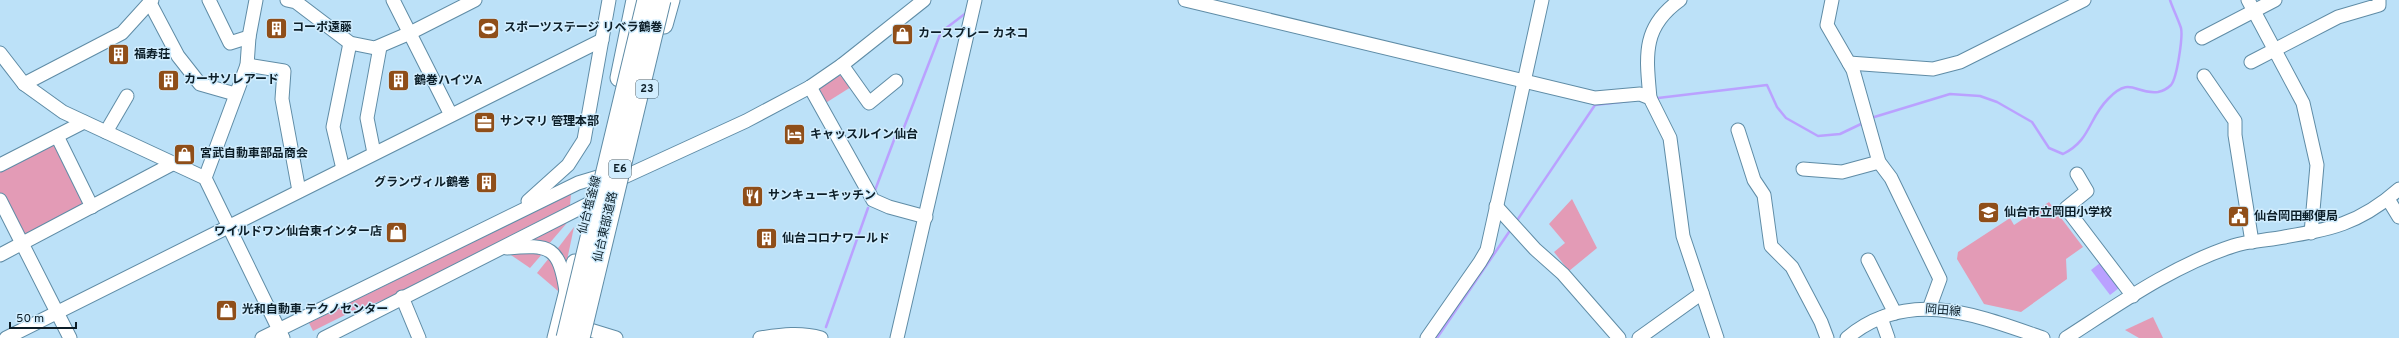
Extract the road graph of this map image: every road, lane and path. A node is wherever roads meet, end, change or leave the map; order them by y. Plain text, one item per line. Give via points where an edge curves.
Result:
1 (209, 0) edge
2 (256, 0) edge
3 (287, 0) edge
4 (393, 0) edge
5 (475, 0) edge
6 (609, 0) edge
7 (636, 0) edge
8 (647, 0) edge
9 (660, 0) edge
10 (671, 0) edge
11 (924, 0) edge
12 (975, 0) edge
13 (1185, 0) edge
14 (1542, 0) edge
15 (1680, 0) edge
16 (1832, 0) edge
17 (2084, 0) edge
18 (2275, 0) edge
19 (2379, 0) edge
20 (151, 1) edge
21 (2251, 5) edge
22 (410, 33) junction
23 (249, 37) junction
24 (2202, 38) dead end
25 (602, 40) junction
26 (350, 43) junction
27 (380, 47) junction
28 (2274, 50) junction
29 (0, 53) edge
30 (2252, 62) dead end
31 (1849, 63) junction
32 (248, 65) junction
33 (842, 65) junction
34 (2204, 76) dead end
35 (1524, 80) junction
36 (896, 81) dead end
37 (24, 84) junction
38 (810, 87) junction
39 (235, 94) junction
40 (127, 96) dead end
41 (1650, 98) junction
42 (451, 115) junction
43 (84, 122) junction
44 (1738, 130) dead end
45 (106, 132) junction
46 (57, 136) junction
47 (374, 153) junction
48 (1879, 162) junction
49 (174, 163) junction
50 (0, 165) edge
51 (1803, 168) dead end
52 (343, 169) junction
53 (2077, 174) dead end
54 (598, 177) junction
55 (624, 177) junction
56 (205, 178) junction
57 (2399, 189) edge
58 (299, 191) junction
59 (2388, 199) junction
60 (0, 200) edge
61 (592, 202) junction
62 (92, 206) junction
63 (1496, 206) junction
64 (518, 211) junction
65 (926, 217) junction
66 (2399, 217) edge
67 (228, 227) junction
68 (2311, 233) junction
69 (2252, 242) junction
70 (23, 243) junction
71 (499, 249) junction
72 (0, 254) edge
73 (1868, 260) dead end
74 (1702, 293) junction
75 (566, 295) junction
76 (2133, 296) junction
77 (402, 297) junction
78 (1929, 309) junction
79 (58, 313) junction
80 (1895, 313) junction
81 (1880, 318) junction
82 (281, 334) edge
83 (586, 335) edge
84 (6, 338) edge
85 (70, 338) edge
86 (262, 338) edge
87 (324, 338) edge
88 (419, 338) edge
89 (556, 338) edge
90 (566, 338) edge
91 (616, 338) edge
92 (760, 338) edge
93 (821, 338) edge
94 (898, 338) edge
95 (1426, 338) edge
96 (1619, 338) edge
97 (1639, 338) edge
98 (1717, 338) edge
99 (1827, 338) edge
100 (1847, 338) edge
101 (1888, 338) edge
102 (2043, 338) edge
103 (2066, 338) edge

1 - 23 street via 230,43
2 - 23 street
3 - 26 street via 296,2
4 - 22 street
5 - 22 street
6 - 25 street
7 - 54 main road, 仙台塩釜線 / 23
8 - 90 highway, 仙台東部道路 / E6, bridge
9 - 83 highway, 仙台東部道路 / E6, bridge
10 - 55 main road, 23
11 - 33 street
12 - 65 street
13 - 35 street
14 - 35 street
15 - 41 street via 1655,22 1648,43
16 - 31 street via 1827,25
17 - 31 street via 1960,62 1933,69
18 - 21 street
19 - 28 street via 2379,5 2338,17
20 - 37 street via 122,33
20 - 39 street via 178,56 200,84
21 - 24 street
21 - 28 street
22 - 27 street
22 - 42 street
23 - 32 street
25 - 42 street
25 - 64 street via 584,140 568,165
26 - 27 street
26 - 52 street via 333,126
27 - 47 street via 367,118
28 - 30 street
28 - 68 street via 2303,103 2317,165
29 - 37 street
31 - 48 street
32 - 39 street
32 - 58 street via 284,71 282,99
33 - 36 street via 869,103
33 - 38 street
34 - 69 street via 2235,121
35 - 41 street via 1595,98 1640,94
35 - 63 street
37 - 43 street via 63,112
38 - 55 street via 746,121
38 - 65 street via 873,200 889,208
39 - 56 street
40 - 45 street
41 - 74 street via 1670,138 1683,236
42 - 47 street
43 - 45 street
43 - 46 street
44 - 99 street via 1754,180 1764,195 1771,246 1792,267 1822,322
45 - 49 street
46 - 50 street
46 - 62 street
47 - 52 street
48 - 51 street via 1842,172
48 - 78 street via 1891,178 1940,279
49 - 56 street
49 - 62 street
52 - 58 street
53 - 76 street via 2087,191 2066,208
54 - 55 street
54 - 61 main road, 仙台塩釜線 / 23
54 - 64 street via 578,183
55 - 61 street
55 - 83 main road, 23
56 - 67 street
57 - 59 street
58 - 67 street
59 - 66 street
59 - 68 street via 2352,222
60 - 70 street
61 - 71 street
61 - 75 main road, 仙台塩釜線 / 23
62 - 70 street
63 - 95 street via 1486,250 1480,262
63 - 96 street via 1535,249 1563,274
64 - 82 street
65 - 94 street
67 - 79 street
67 - 82 street
68 - 69 street
69 - 76 street via 2188,263
70 - 72 street
70 - 79 street
71 - 75 street via 533,246 554,254 562,265
71 - 77 street
73 - 80 street
74 - 97 street
74 - 98 street
75 - 89 main road, 仙台塩釜線 / 23
76 - 103 street
77 - 87 street
77 - 88 street
78 - 80 street, 岡田線
78 - 102 street, 岡田線 via 1951,310 1978,316
79 - 84 street
79 - 85 street
80 - 81 street, 岡田線
81 - 100 street, 岡田線
81 - 101 street
82 - 86 street
83 - 91 street
92 - 93 street via 789,334

